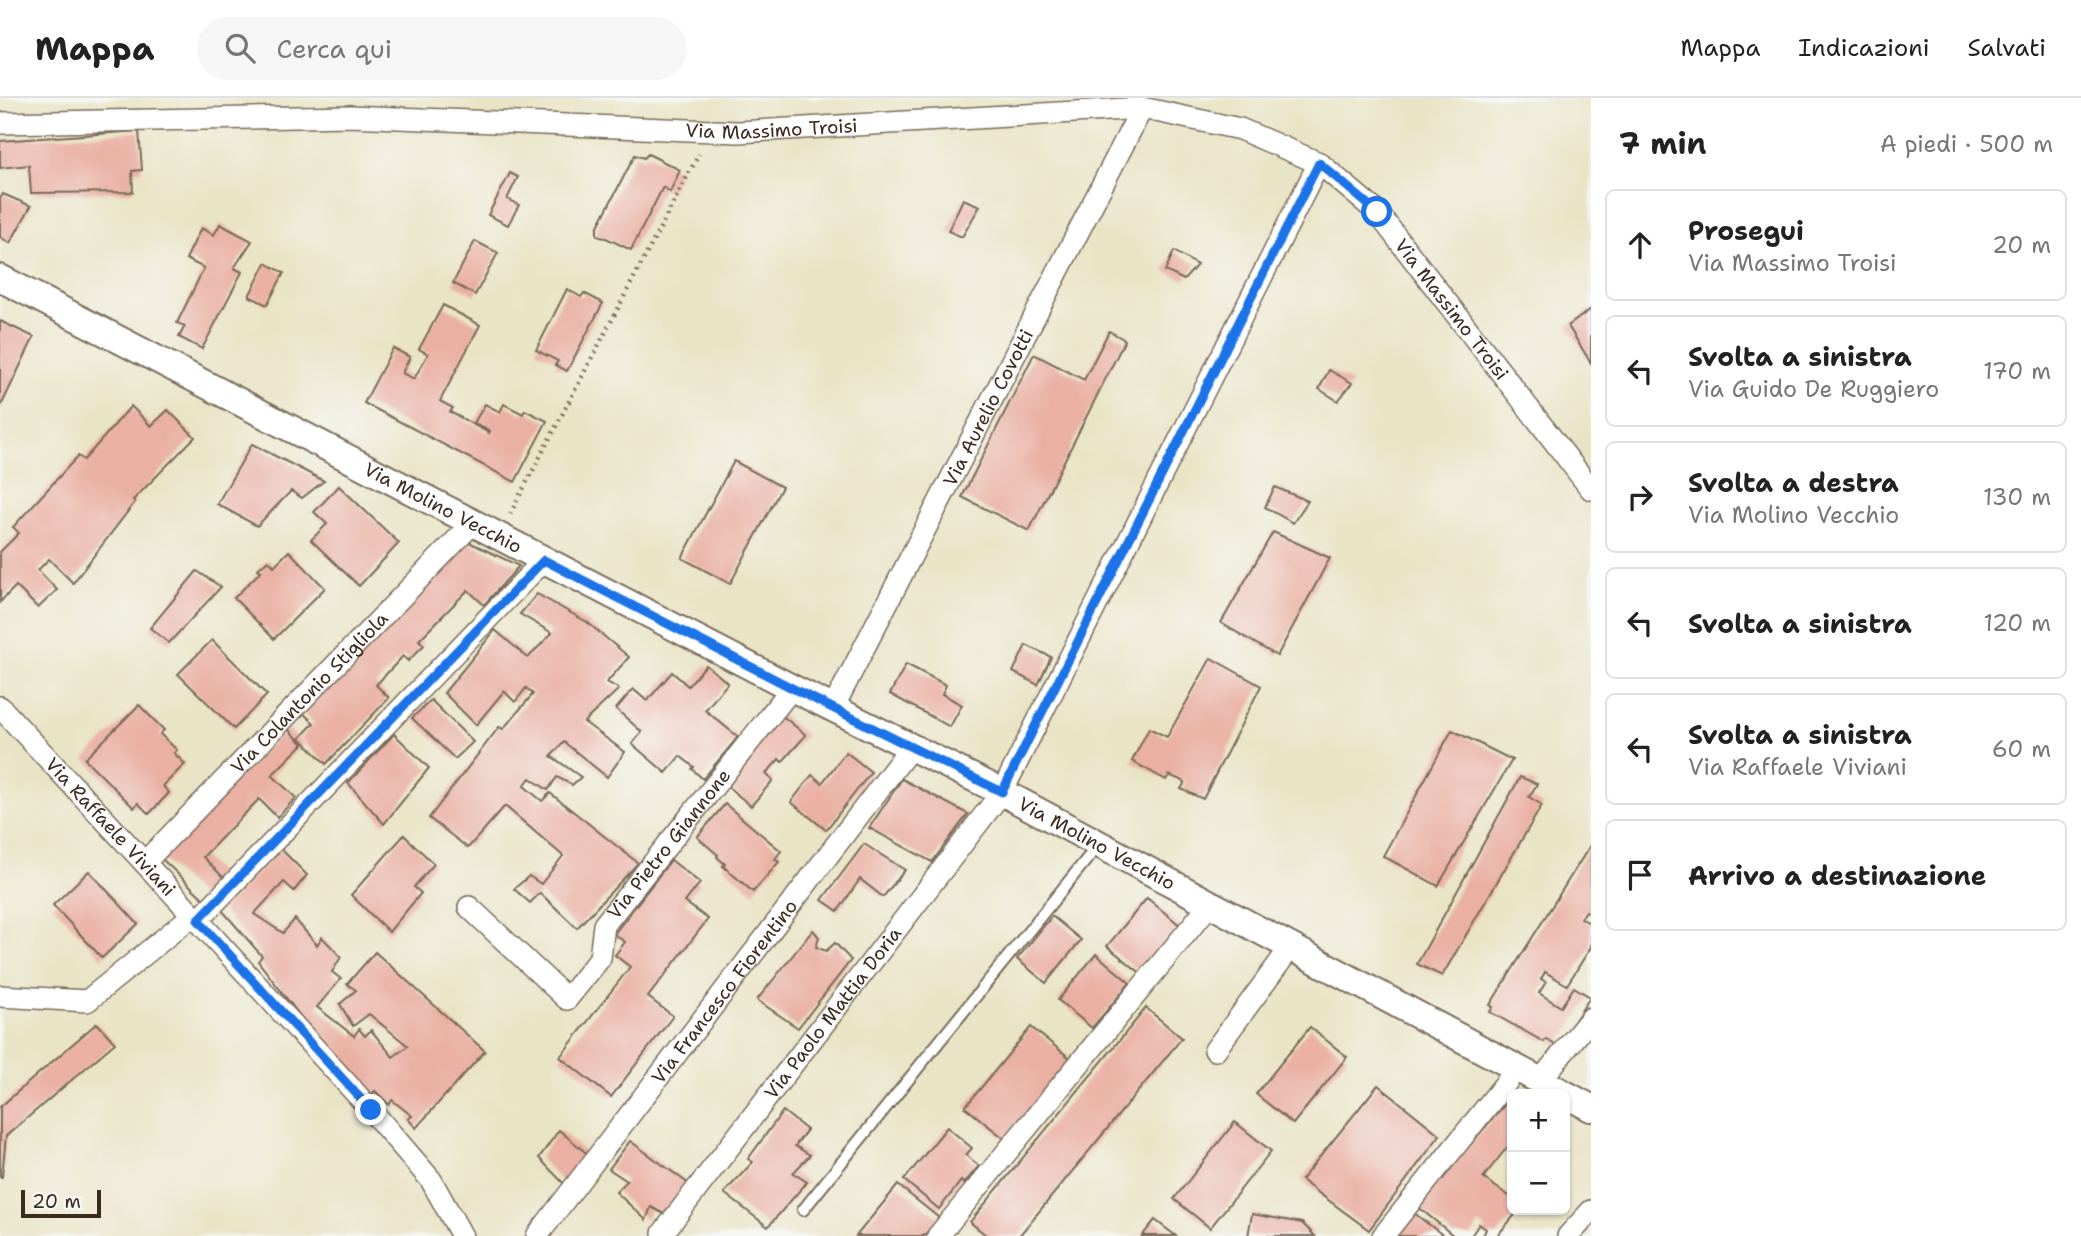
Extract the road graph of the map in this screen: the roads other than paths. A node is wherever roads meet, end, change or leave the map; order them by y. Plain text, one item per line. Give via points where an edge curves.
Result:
1 (350, 107) edge
2 (1142, 108) junction
3 (0, 123) edge
4 (1319, 163) junction
5 (0, 278) edge
6 (1591, 489) edge
7 (473, 523) junction
8 (544, 560) junction
9 (792, 688) junction
10 (0, 707) edge
11 (833, 708) junction
12 (911, 747) junction
13 (1002, 792) junction
14 (1099, 844) junction
15 (145, 862) junction
16 (1210, 904) junction
17 (469, 907) dead end
18 (196, 917) junction
19 (1291, 947) junction
20 (0, 996) edge
21 (1591, 1018) edge
22 (1215, 1050) dead end
23 (1529, 1075) junction
24 (1591, 1108) edge
25 (803, 1210) dead end
26 (1591, 1212) edge
27 (663, 1233) dead end
28 (462, 1236) edge
29 (537, 1236) edge
30 (938, 1236) edge
31 (1383, 1236) edge
32 (1568, 1236) edge

1 - 2 street, Via Massimo Troisi via 738,132
1 - 3 street, Via Massimo Troisi
2 - 4 street, Via Massimo Troisi via 1240,128
2 - 11 street, Via Aurelio Covotti
4 - 6 street, Via Massimo Troisi via 1377,212
4 - 13 street, Via Paolo Mattia Doria
5 - 7 street, Via Molino Vecchio
7 - 8 street, Via Molino Vecchio
7 - 15 street, Via Colantonio Stigliola
8 - 9 street, Via Molino Vecchio
8 - 18 street
9 - 11 street, Via Molino Vecchio
9 - 17 street, Via Pietro Giannone via 604,925 600,958 567,999
10 - 15 street, Via Raffaele Viviani
11 - 12 street, Via Molino Vecchio
12 - 13 street, Via Molino Vecchio
12 - 29 street, Via Francesco Fiorentino
13 - 14 street, Via Molino Vecchio
13 - 27 street, Via Paolo Mattia Doria
14 - 16 street, Via Molino Vecchio
14 - 25 lane
15 - 18 street, Via Raffaele Viviani
16 - 19 street, Via Molino Vecchio
16 - 30 street
18 - 20 street via 87,1001
18 - 28 street, Via Raffaele Viviani via 431,1180
19 - 22 street
19 - 23 street, Via Molino Vecchio
21 - 23 street
23 - 24 street, Via Molino Vecchio
23 - 31 street
26 - 32 street

